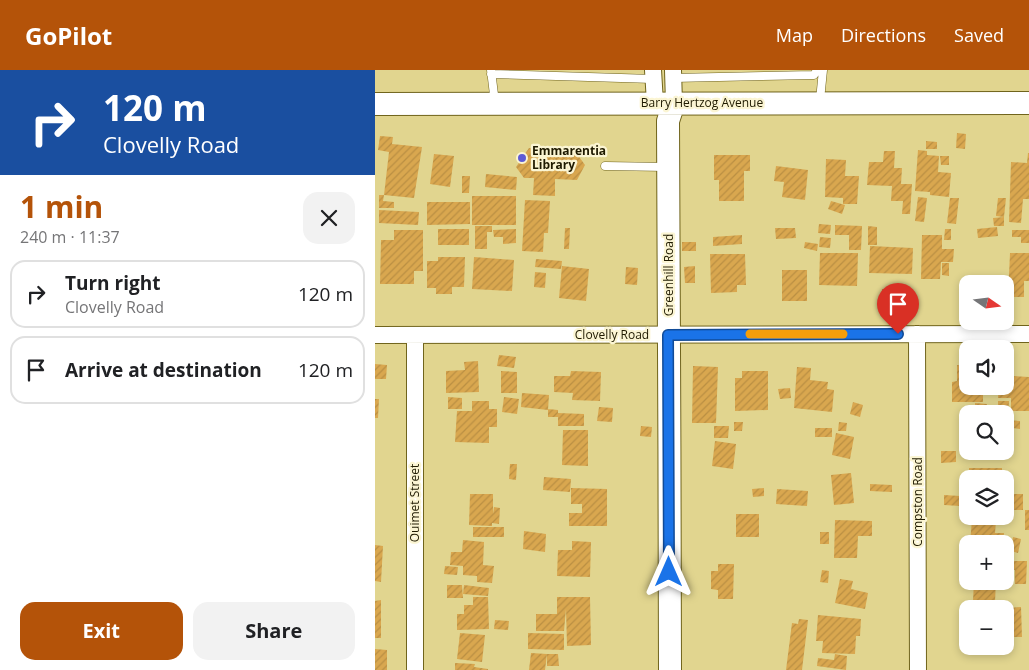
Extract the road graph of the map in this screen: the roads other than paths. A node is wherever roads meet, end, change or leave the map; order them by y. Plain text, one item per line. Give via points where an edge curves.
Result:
1 (817, 70) edge
2 (823, 70) edge
3 (491, 72) edge
4 (653, 74) edge
5 (673, 74) edge
6 (820, 103) junction
7 (1029, 103) edge
8 (375, 104) edge
9 (495, 104) junction
10 (666, 109) junction
11 (605, 166) dead end
12 (668, 167) junction
13 (917, 334) junction
14 (1029, 334) edge
15 (415, 335) junction
16 (668, 335) junction
17 (375, 336) edge
18 (415, 670) edge
19 (670, 670) edge
20 (918, 670) edge

1 - 5 lane via 813,75
2 - 6 lane
3 - 4 lane
3 - 9 lane
4 - 10 street, Greenhill Road
5 - 10 street, Greenhill Road
6 - 7 main road, Barry Hertzog Avenue
6 - 10 main road, Barry Hertzog Avenue
8 - 9 main road, Barry Hertzog Avenue
9 - 10 main road, Barry Hertzog Avenue
10 - 12 main road, Greenhill Road
11 - 12 lane
12 - 16 main road, Greenhill Road
13 - 14 street, Clovelly Road
13 - 16 street, Clovelly Road
13 - 20 street, Compston Road
15 - 16 street, Clovelly Road
15 - 17 street, Clovelly Road
15 - 18 street, Ouimet Street
16 - 19 main road, Greenhill Road

